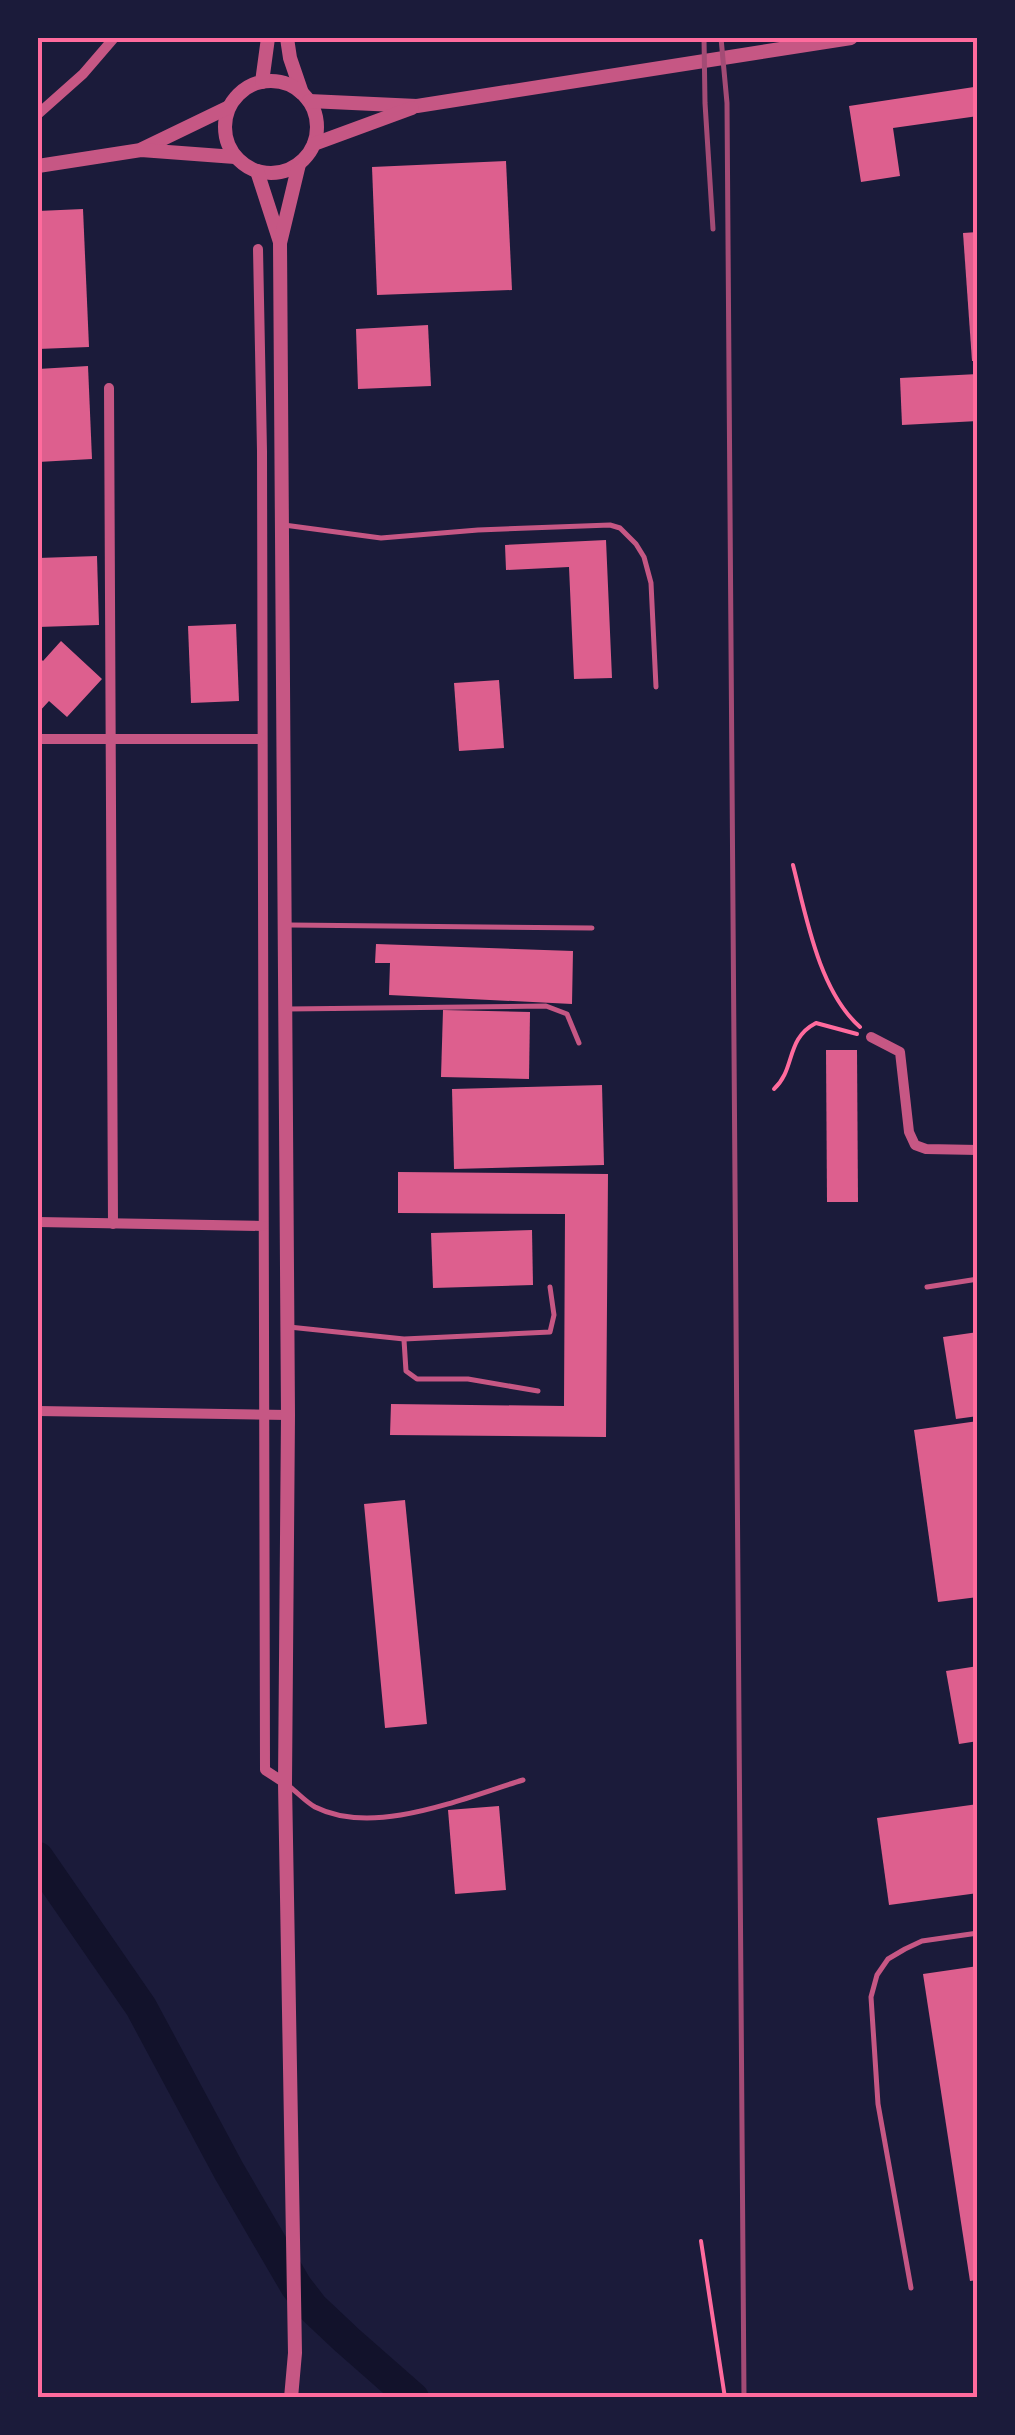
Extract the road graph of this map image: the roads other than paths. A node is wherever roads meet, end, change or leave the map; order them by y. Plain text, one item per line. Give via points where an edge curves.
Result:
1 (114, 38) edge
2 (268, 38) edge
3 (287, 38) edge
4 (851, 38) edge
5 (262, 82) junction
6 (306, 98) junction
7 (417, 106) junction
8 (230, 108) junction
9 (38, 114) edge
10 (314, 144) junction
11 (141, 150) junction
12 (235, 157) junction
13 (299, 164) junction
14 (38, 166) edge
15 (257, 171) junction
16 (280, 243) junction
17 (258, 249) dead end
18 (110, 388) dead end
19 (283, 525) junction
20 (656, 687) dead end
21 (262, 739) junction
22 (38, 740) edge
23 (112, 740) junction
24 (261, 894) junction
25 (284, 894) junction
26 (284, 924) junction
27 (592, 928) dead end
28 (285, 1010) junction
29 (871, 1037) road end
30 (578, 1043) dead end
31 (978, 1150) edge
32 (38, 1222) edge
33 (113, 1224) junction
34 (263, 1226) junction
35 (978, 1279) edge
36 (550, 1287) dead end
37 (927, 1287) dead end
38 (287, 1326) junction
39 (404, 1339) junction
40 (538, 1391) dead end
41 (38, 1411) edge
42 (264, 1414) junction
43 (288, 1415) junction
44 (523, 1780) dead end
45 (285, 1783) junction
46 (978, 1933) edge
47 (911, 2288) dead end
48 (291, 2398) edge

1 - 9 street
2 - 5 street
3 - 6 street
4 - 7 street
5 - 6 street via 291,86
5 - 8 street
6 - 7 street
6 - 10 street via 315,115
7 - 10 street
8 - 11 street
8 - 12 street via 225,133
10 - 13 street
11 - 12 street
11 - 14 street
12 - 15 street
13 - 15 street
13 - 16 street
15 - 16 street
16 - 19 street
17 - 21 street
18 - 23 street
19 - 20 lane via 381,538 620,528 636,544 651,582
19 - 25 street
21 - 23 street
21 - 24 street
22 - 23 street
23 - 33 street
24 - 25 street
24 - 34 street
25 - 26 street
26 - 27 lane
26 - 28 street
28 - 30 lane via 546,1006 567,1014
28 - 38 street
29 - 31 street via 900,1052 915,1145
32 - 33 street
33 - 34 street
34 - 42 street
35 - 37 lane
36 - 39 lane via 550,1332
38 - 39 lane
38 - 43 street
39 - 40 lane via 406,1371 417,1379 468,1379
41 - 42 street
42 - 43 street
42 - 45 street via 265,1770
43 - 45 street
44 - 45 lane via 392,1818 346,1817 314,1806
45 - 48 street
46 - 47 lane via 922,1941 888,1959 871,1997 878,2104

